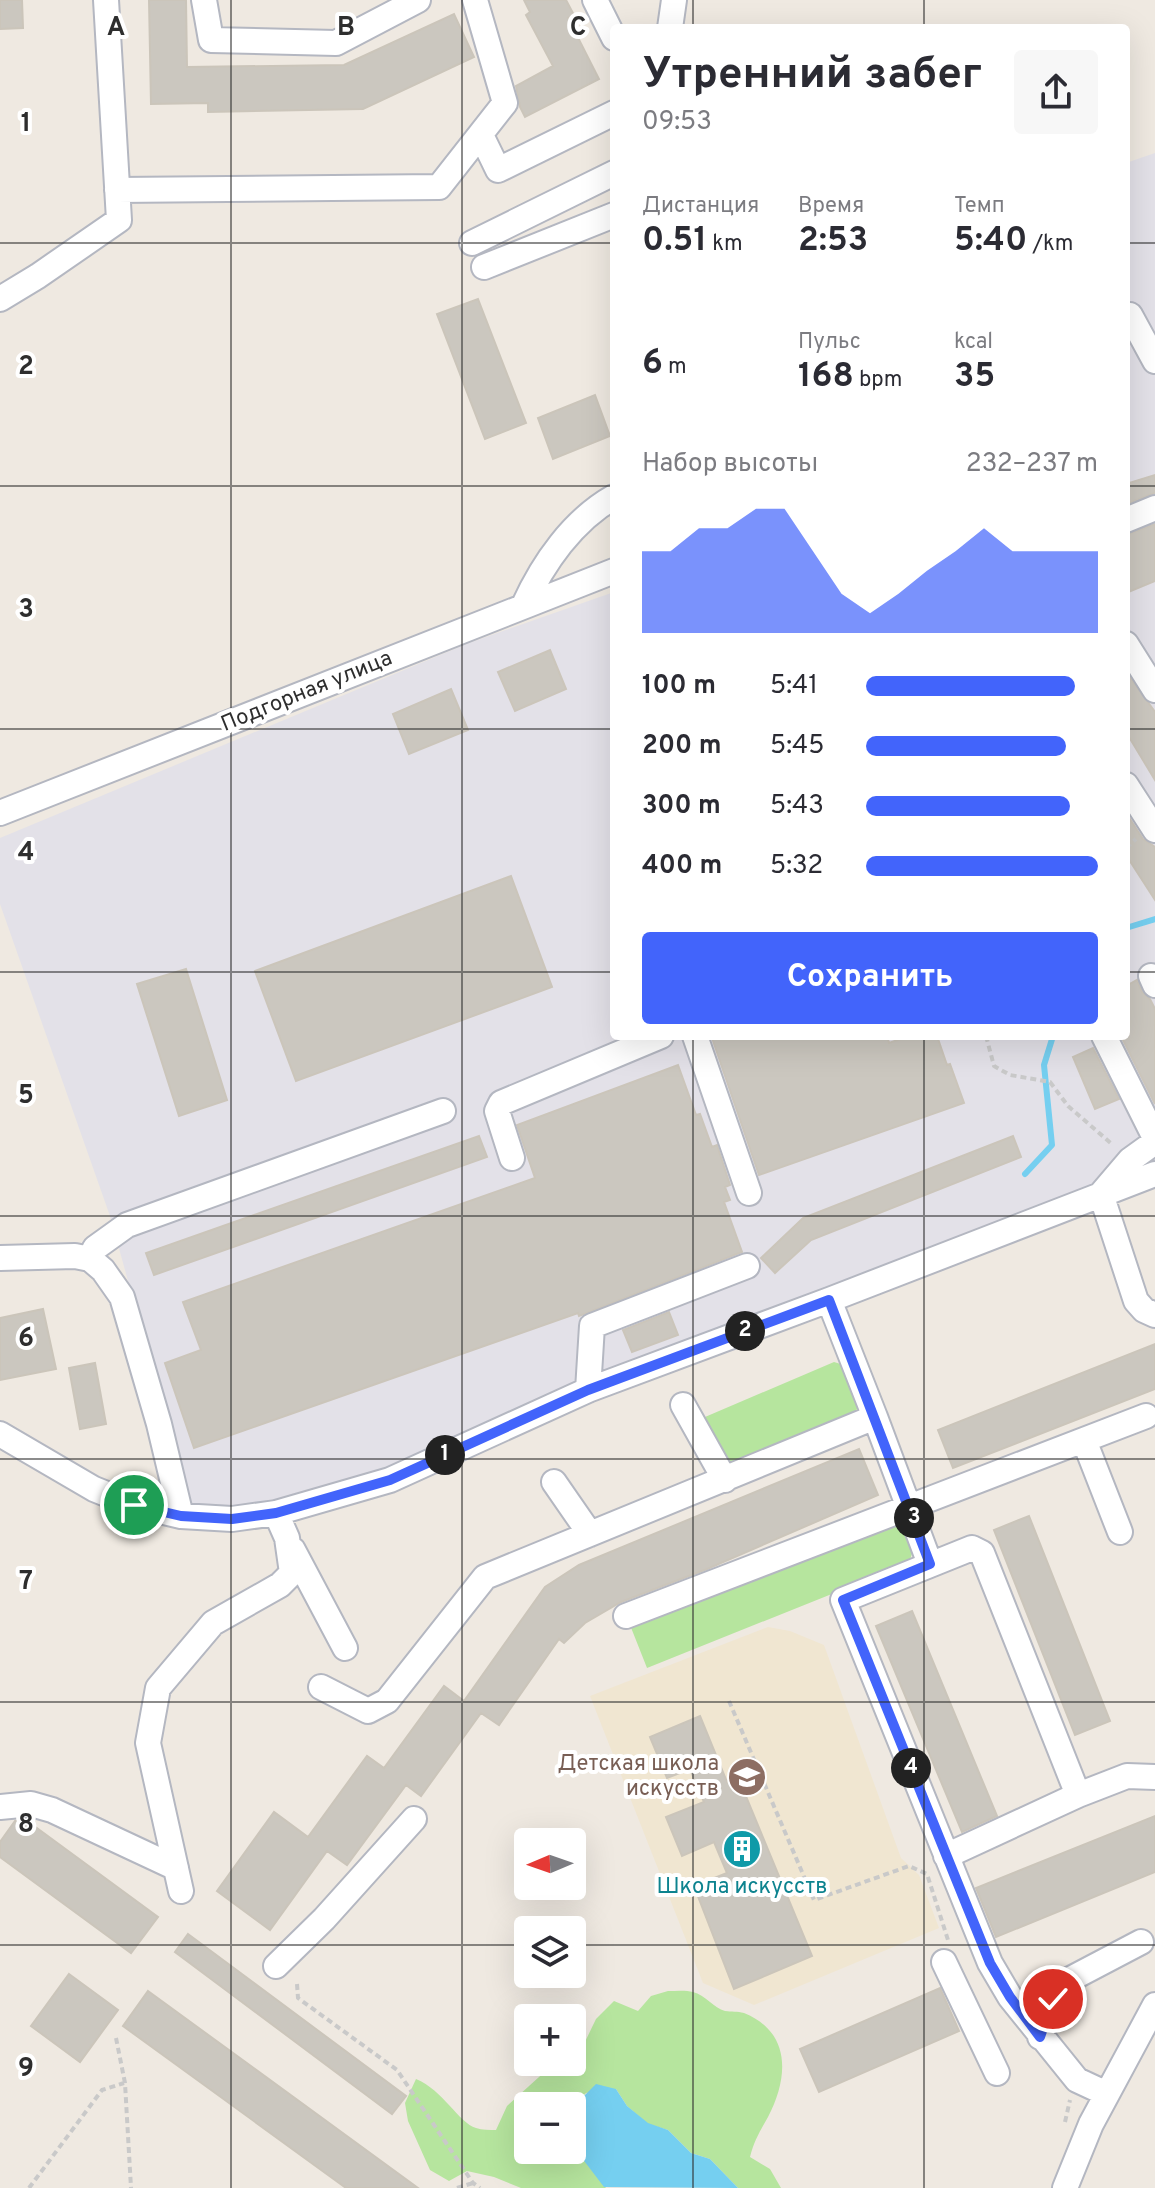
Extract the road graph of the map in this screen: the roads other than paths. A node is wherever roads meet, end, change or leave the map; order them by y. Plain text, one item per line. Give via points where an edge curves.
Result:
1 (106, 0) edge
2 (204, 0) edge
3 (418, 0) edge
4 (475, 0) edge
5 (595, 0) edge
6 (674, 0) edge
7 (671, 24) edge
8 (610, 30) edge
9 (610, 115) edge
10 (481, 135) junction
11 (610, 175) edge
12 (117, 190) junction
13 (610, 217) edge
14 (472, 243) dead end
15 (484, 267) dead end
16 (0, 299) edge
17 (1130, 316) edge
18 (1155, 361) edge
19 (610, 500) edge
20 (1155, 508) edge
21 (1130, 518) edge
22 (610, 573) edge
23 (524, 605) junction
24 (1130, 650) edge
25 (1155, 690) edge
26 (1130, 791) edge
27 (0, 813) edge
28 (1155, 830) edge
29 (651, 1040) edge
30 (696, 1040) edge
31 (1106, 1040) edge
32 (443, 1111) dead end
33 (1155, 1140) edge
34 (512, 1158) dead end
35 (1155, 1174) edge
36 (749, 1193) dead end
37 (1101, 1194) junction
38 (0, 1258) edge
39 (90, 1259) junction
40 (747, 1266) dead end
41 (829, 1300) junction
42 (1155, 1315) edge
43 (588, 1390) junction
44 (683, 1405) dead end
45 (1146, 1416) dead end
46 (875, 1417) junction
47 (0, 1434) edge
48 (1084, 1440) junction
49 (725, 1480) junction
50 (554, 1482) dead end
51 (910, 1508) junction
52 (276, 1513) junction
53 (181, 1516) junction
54 (1120, 1532) dead end
55 (590, 1534) junction
56 (287, 1538) junction
57 (930, 1564) junction
58 (626, 1616) dead end
59 (345, 1648) dead end
60 (321, 1687) dead end
61 (1155, 1777) edge
62 (1078, 1795) junction
63 (0, 1807) edge
64 (414, 1819) dead end
65 (946, 1856) junction
66 (1141, 1942) dead end
67 (944, 1962) dead end
68 (276, 1966) dead end
69 (1155, 2005) edge
70 (1040, 2037) junction
71 (997, 2073) dead end
72 (1107, 2094) junction
73 (1065, 2188) edge

1 - 12 street
2 - 3 street via 211,40 336,43
4 - 10 street via 505,103
5 - 8 street
6 - 7 street
9 - 10 street via 498,170
10 - 12 street via 439,187
11 - 14 street
12 - 16 street via 119,220
13 - 15 street
17 - 18 street
19 - 23 street via 584,518 547,564
20 - 21 street
22 - 23 street, Подгорная улица via 560,601
23 - 27 street, Подгорная улица
24 - 25 street
26 - 28 street
29 - 34 street via 501,1103 497,1111
30 - 36 street
31 - 33 street
32 - 39 street via 127,1225 95,1248
33 - 37 street
35 - 37 street
37 - 41 street
37 - 42 street via 1136,1301
38 - 39 street
39 - 53 street via 122,1297
40 - 43 street via 592,1326
41 - 43 street
41 - 46 street
43 - 52 street via 390,1480
44 - 49 street
45 - 48 street
46 - 49 street
46 - 51 street
47 - 53 street via 94,1489
48 - 51 street
48 - 54 street
49 - 55 street
50 - 55 street
51 - 57 street
51 - 58 street
52 - 53 street via 232,1519
52 - 56 street
55 - 60 street via 485,1577 387,1701 368,1711
56 - 59 street
56 - 63 street via 292,1573 213,1623 158,1688 148,1743 178,1879 52,1810 31,1804
57 - 62 street via 972,1548 982,1553
57 - 65 street via 843,1600
61 - 62 street via 1127,1776
62 - 65 street
64 - 68 street
65 - 70 street via 990,1963
66 - 70 street via 1061,1984
67 - 71 street
69 - 72 street
70 - 72 street via 1077,2080
72 - 73 street

